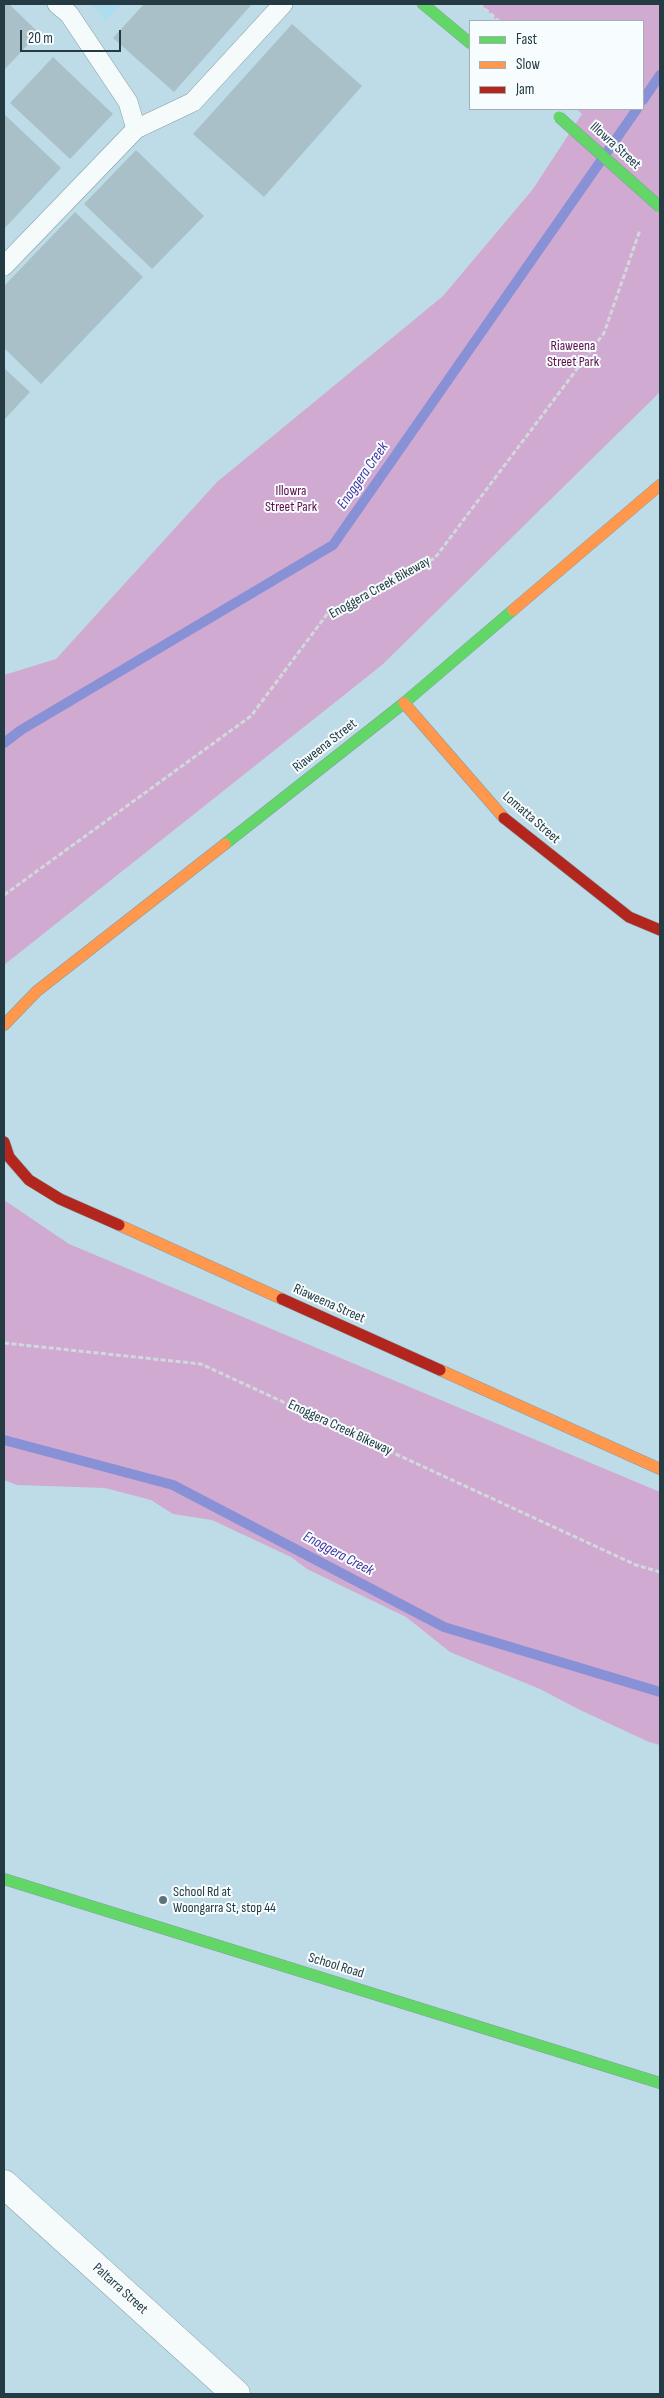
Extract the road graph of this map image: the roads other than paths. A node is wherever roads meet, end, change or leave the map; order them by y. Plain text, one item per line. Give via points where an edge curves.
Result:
1 (57, 4) edge
2 (283, 4) edge
3 (423, 4) edge
4 (469, 42) edge
5 (551, 110) edge
6 (136, 129) junction
7 (660, 207) edge
8 (4, 266) edge
9 (660, 484) edge
10 (404, 703) junction
11 (660, 930) edge
12 (4, 1025) edge
13 (4, 1142) edge
14 (660, 1469) edge
15 (4, 1878) edge
16 (660, 2083) edge
17 (4, 2184) edge
18 (236, 2394) edge

1 - 6 lane via 69,14 128,102
2 - 6 lane via 193,102
3 - 4 street
5 - 7 street, Illowra Street, bridge
6 - 8 lane
9 - 10 street, Riaweena Street
10 - 11 street, Lomatta Street via 501,816 629,916
10 - 12 street, Riaweena Street via 37,991
13 - 14 street, Riaweena Street via 9,1156 29,1180 60,1200
15 - 16 street, School Road
17 - 18 street, Paltarra Street

